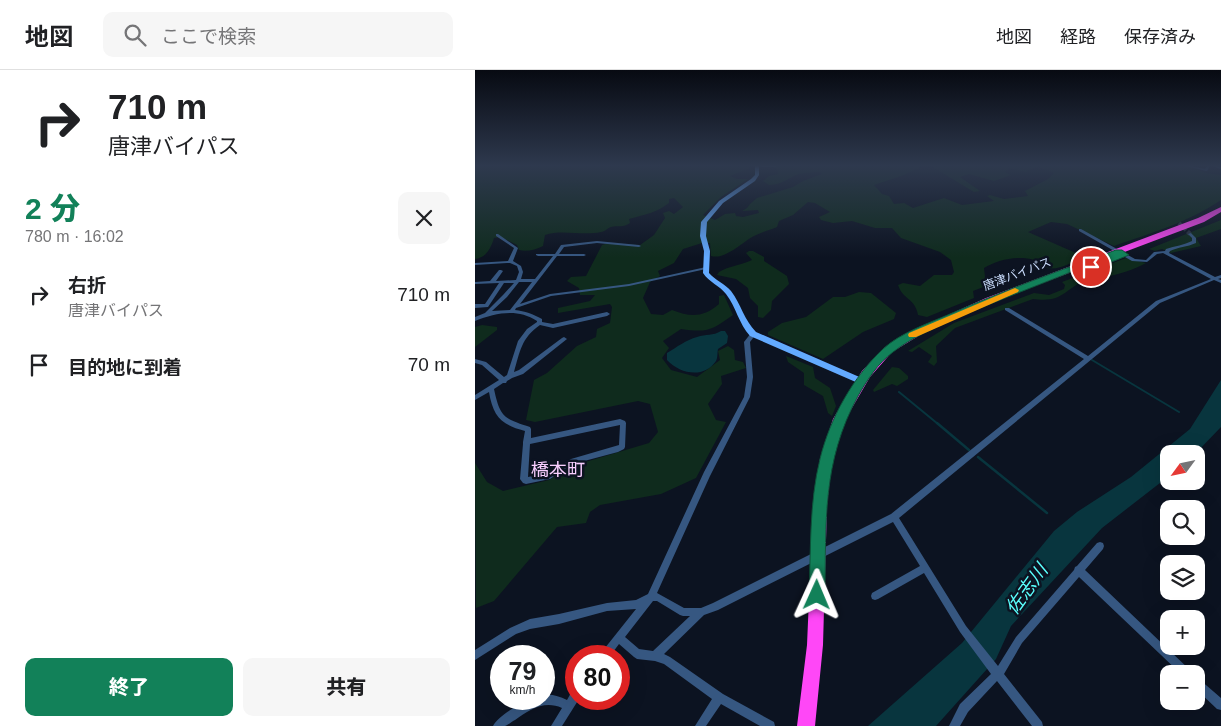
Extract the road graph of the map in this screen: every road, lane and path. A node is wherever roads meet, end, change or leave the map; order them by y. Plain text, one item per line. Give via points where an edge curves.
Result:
1 (727, 197) edge
2 (1221, 209) edge
3 (1221, 215) edge
4 (1080, 230) dead end
5 (1189, 234) dead end
6 (497, 235) dead end
7 (639, 246) dead end
8 (1122, 253) junction
9 (1167, 253) junction
10 (538, 255) dead end
11 (556, 255) junction
12 (585, 255) dead end
13 (510, 262) junction
14 (475, 264) edge
15 (706, 268) junction
16 (501, 271) dead end
17 (1221, 276) edge
18 (1214, 278) junction
19 (536, 280) junction
20 (518, 281) junction
21 (492, 282) junction
22 (503, 282) junction
23 (1221, 282) edge
24 (475, 283) edge
25 (475, 306) edge
26 (513, 310) junction
27 (1007, 310) dead end
28 (487, 314) junction
29 (607, 314) dead end
30 (475, 319) edge
31 (539, 323) junction
32 (753, 334) junction
33 (564, 339) dead end
34 (1089, 359) junction
35 (475, 361) edge
36 (510, 376) junction
37 (504, 381) junction
38 (861, 381) junction
39 (491, 389) junction
40 (475, 398) edge
41 (526, 442) junction
42 (894, 517) junction
43 (1100, 546) dead end
44 (818, 557) junction
45 (925, 568) junction
46 (1078, 570) junction
47 (875, 596) dead end
48 (651, 597) junction
49 (701, 612) junction
50 (619, 638) junction
51 (613, 645) edge
52 (475, 655) edge
53 (655, 656) junction
54 (1178, 665) edge
55 (998, 674) junction
56 (1205, 690) edge
57 (719, 698) junction
58 (565, 704) edge
59 (1221, 705) edge
60 (566, 710) edge
61 (498, 726) edge
62 (556, 726) edge
63 (700, 726) edge
64 (770, 726) edge
65 (806, 726) edge
66 (954, 726) edge
67 (1038, 726) edge

1 - 15 street via 707,217 703,231 709,259
2 - 8 highway, 唐津バイパス
3 - 8 highway, 唐津バイパス
4 - 8 street
5 - 9 street via 1194,242 1172,248
6 - 13 street via 516,248
7 - 11 street via 592,242 563,246
8 - 9 street via 1134,260 1147,261 1156,253
8 - 38 highway, 唐津バイパス via 941,325 885,355
9 - 18 street
10 - 11 street
11 - 12 street
11 - 19 street
13 - 14 street
13 - 20 street via 518,266
15 - 26 street via 595,291 550,295
15 - 32 street via 708,277 732,297 741,320
16 - 21 street
17 - 18 street
18 - 23 street
18 - 34 street via 1157,302
19 - 20 street
19 - 26 street
20 - 22 street
20 - 28 street
21 - 22 street
21 - 24 street
22 - 25 street via 486,306
26 - 28 street
26 - 31 street via 532,315 540,320
27 - 34 street
28 - 30 street
29 - 31 street via 553,326
31 - 36 street via 521,341
32 - 38 street
32 - 48 street via 747,342 750,377 747,397 707,474
33 - 36 street via 521,372
34 - 42 street
35 - 37 street via 484,363
36 - 37 street
37 - 39 street
38 - 44 highway, 唐津バイパス via 839,420 826,459 819,505
39 - 40 street
39 - 41 street via 497,414 513,426 528,429
41 - 41 street via 620,422 623,423 622,447 571,462 542,479 524,479
42 - 44 street
42 - 45 street
43 - 46 street
44 - 49 street
44 - 65 highway, 唐津バイパス via 815,645
45 - 47 street
45 - 55 street via 963,629
46 - 54 street
46 - 55 street via 1019,640
48 - 49 street via 658,597 683,612
48 - 50 street
48 - 52 street via 637,604 607,607 530,624
49 - 53 street
50 - 51 street
50 - 53 street via 637,654
53 - 57 street via 667,660
55 - 66 street via 964,708
55 - 67 street
56 - 59 street
57 - 63 street
57 - 64 street
58 - 61 street via 553,700 531,704
60 - 62 street

